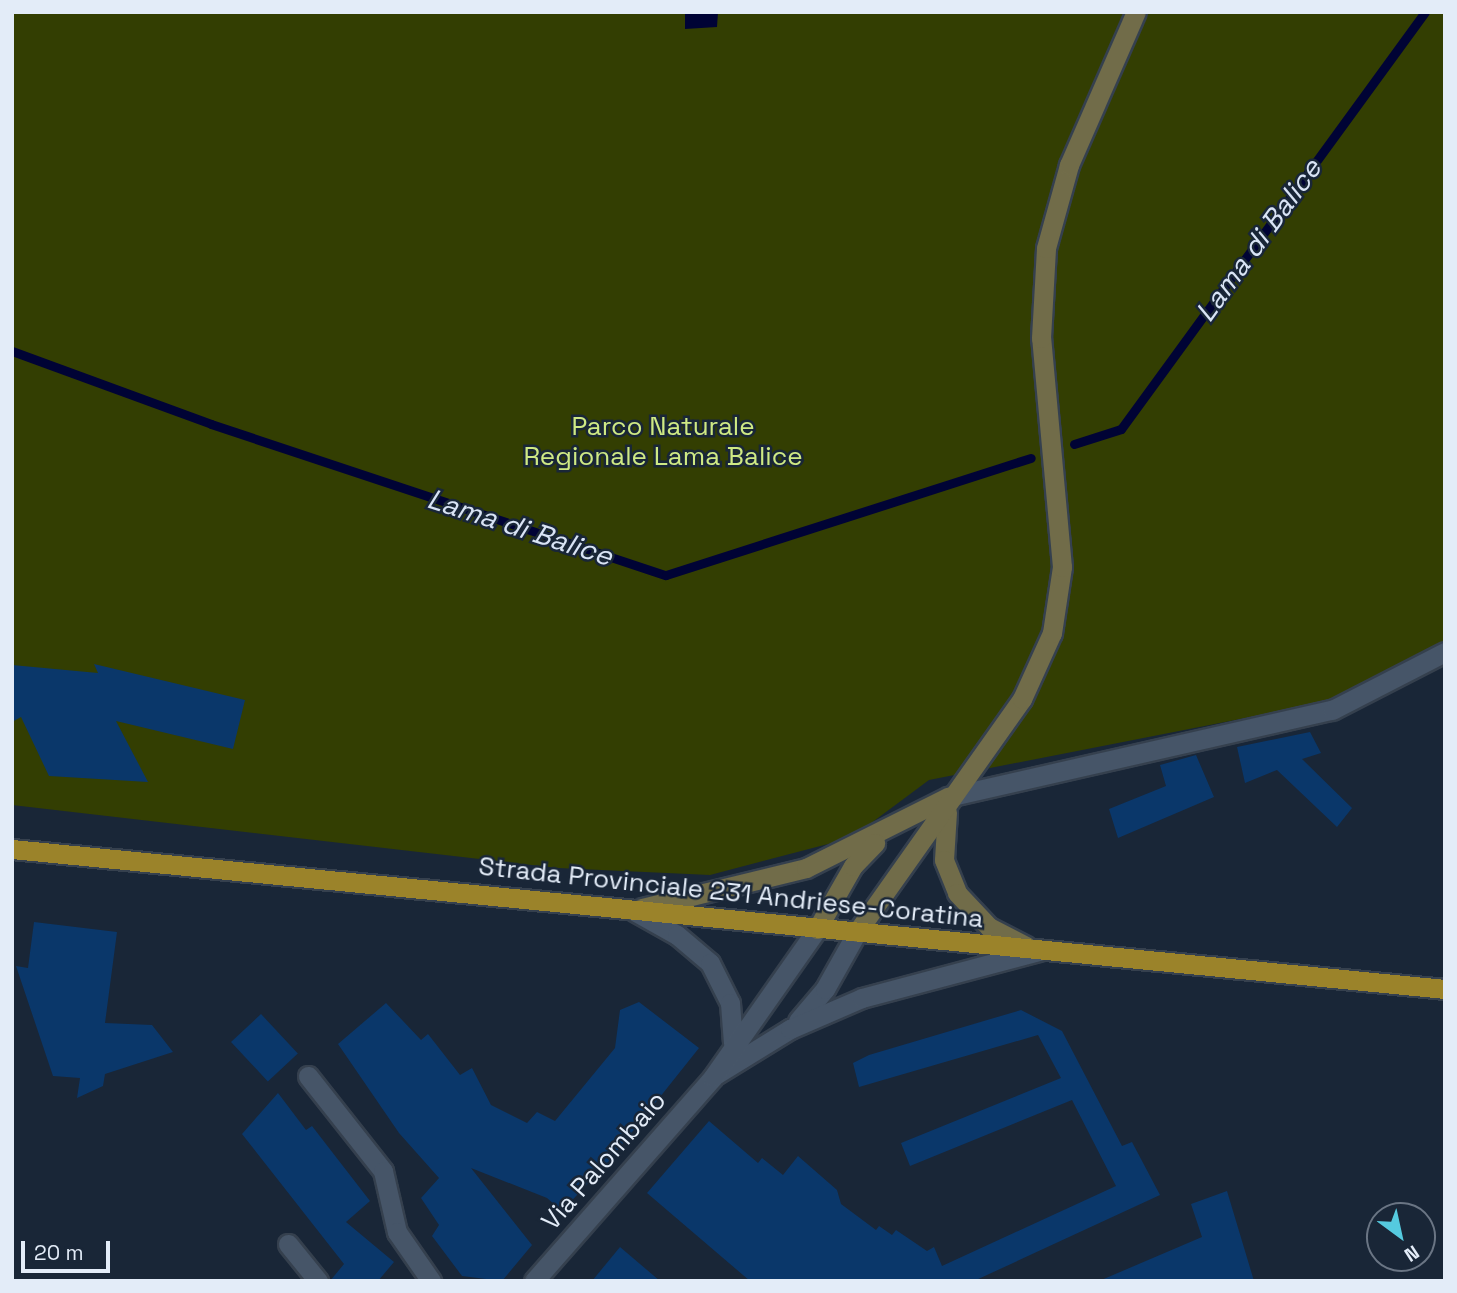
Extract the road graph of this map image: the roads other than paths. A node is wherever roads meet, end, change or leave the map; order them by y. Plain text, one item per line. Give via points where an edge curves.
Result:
1 (1136, 12) edge
2 (1445, 652) edge
3 (948, 797) junction
4 (892, 828) junction
5 (12, 849) edge
6 (630, 909) junction
7 (817, 929) junction
8 (857, 932) junction
9 (1042, 950) junction
10 (1445, 989) edge
11 (790, 1029) junction
12 (733, 1043) junction
13 (308, 1076) dead end
14 (713, 1077) junction
15 (288, 1244) dead end
16 (318, 1281) edge
17 (431, 1281) edge
18 (534, 1281) edge

1 - 3 main road via 1069,165 1046,248 1041,338 1062,554 1056,620 1027,690
2 - 3 street via 1332,710
3 - 4 main road
3 - 8 main road via 930,835
3 - 9 main road via 944,860 957,893 997,933
4 - 6 main road via 785,875
4 - 7 main road via 853,866
5 - 6 main road, Strada Provinciale 231 Andriese-Coratina
6 - 7 main road, Strada Provinciale 231 Andriese-Coratina
6 - 12 street via 677,935 710,963 730,1003
7 - 8 main road, Strada Provinciale 231 Andriese-Coratina
7 - 12 street, Via Palombaio
8 - 9 main road, Strada Provinciale 231 Andriese-Coratina
8 - 11 street, Via Palombaio via 825,989
9 - 10 main road, Strada Provinciale 231 Andriese-Coratina
9 - 11 street, Via Palombaio via 885,989
11 - 14 street, Via Palombaio
12 - 14 street, Via Palombaio
13 - 17 street via 383,1171 397,1232
14 - 18 street, Via Palombaio
15 - 16 street

